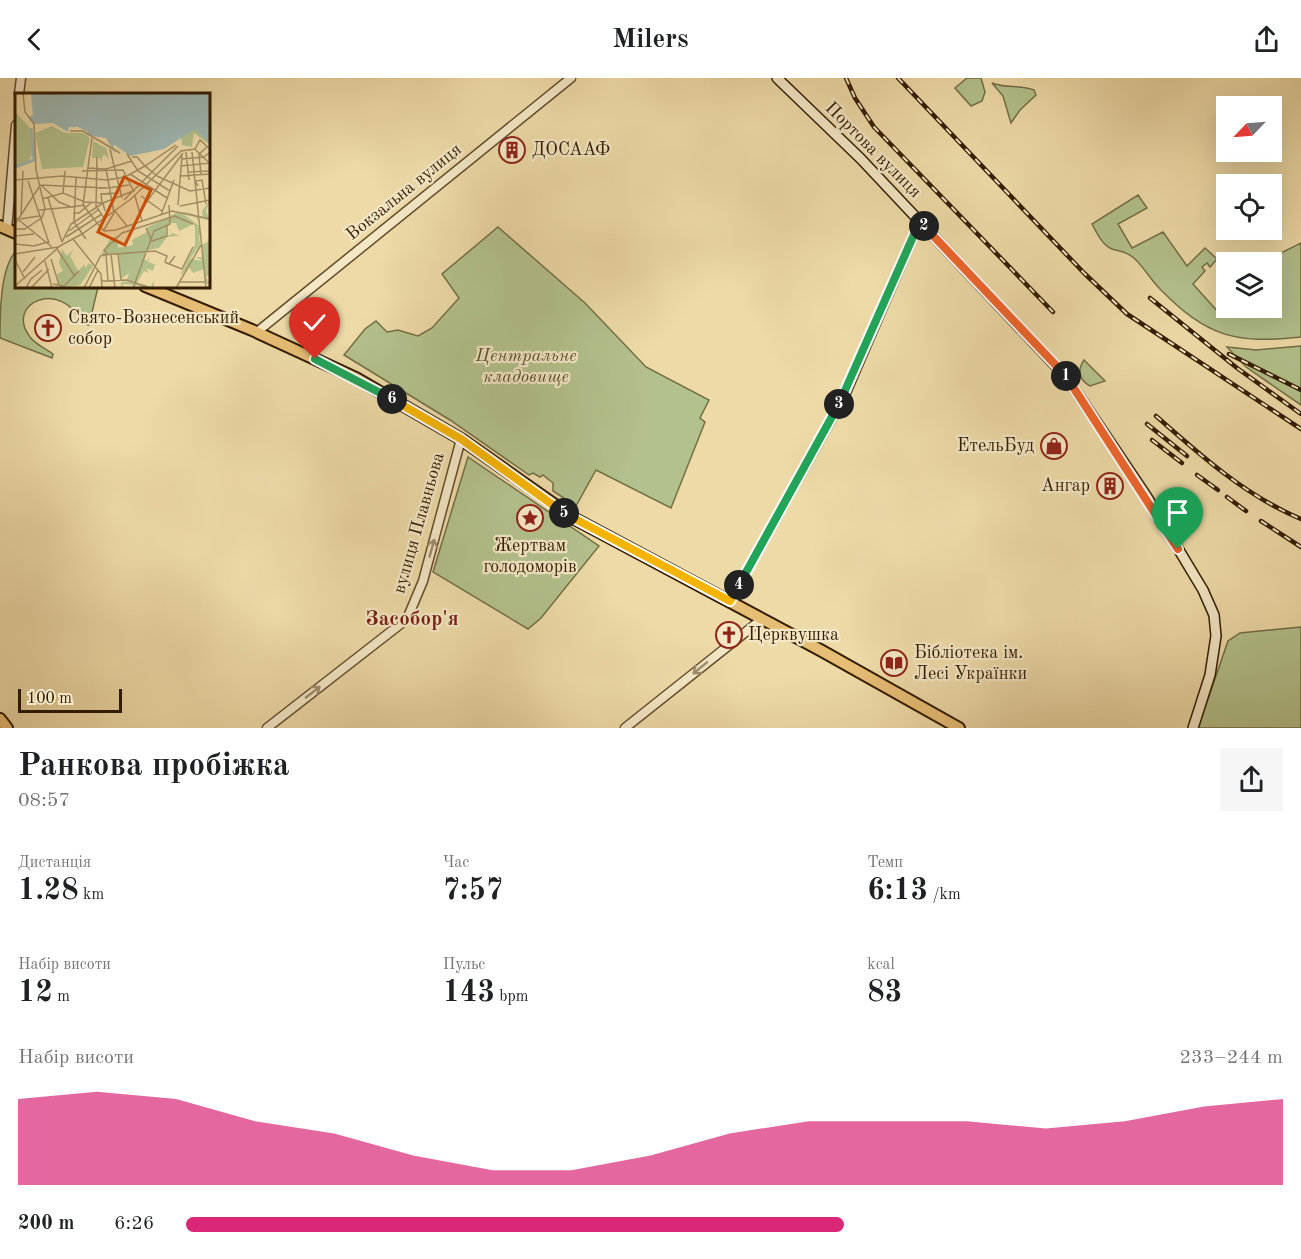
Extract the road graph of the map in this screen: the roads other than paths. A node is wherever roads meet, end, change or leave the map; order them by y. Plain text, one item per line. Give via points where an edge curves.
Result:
1 (21, 78) edge
2 (571, 78) edge
3 (777, 78) edge
4 (19, 93) edge
5 (15, 138) edge
6 (920, 221) junction
7 (8, 229) edge
8 (150, 288) edge
9 (257, 332) junction
10 (461, 439) junction
11 (730, 601) junction
12 (762, 619) junction
13 (0, 719) edge
14 (7, 728) edge
15 (267, 728) edge
16 (625, 728) edge
17 (959, 728) edge
18 (1193, 728) edge

1 - 4 street
2 - 9 street, Вокзальна вулиця
3 - 6 main road, Портова вулиця
5 - 7 street
6 - 11 street via 846,393
6 - 18 main road, Портова вулиця via 1068,378 1203,590 1214,615 1216,636 1210,675
8 - 9 main road
9 - 10 main road via 356,378
10 - 11 main road via 574,519
15 -> 10 street, вулиця Плавньова via 406,620 423,581
11 - 12 main road
12 -> 16 street
12 - 17 main road
13 - 14 main road

